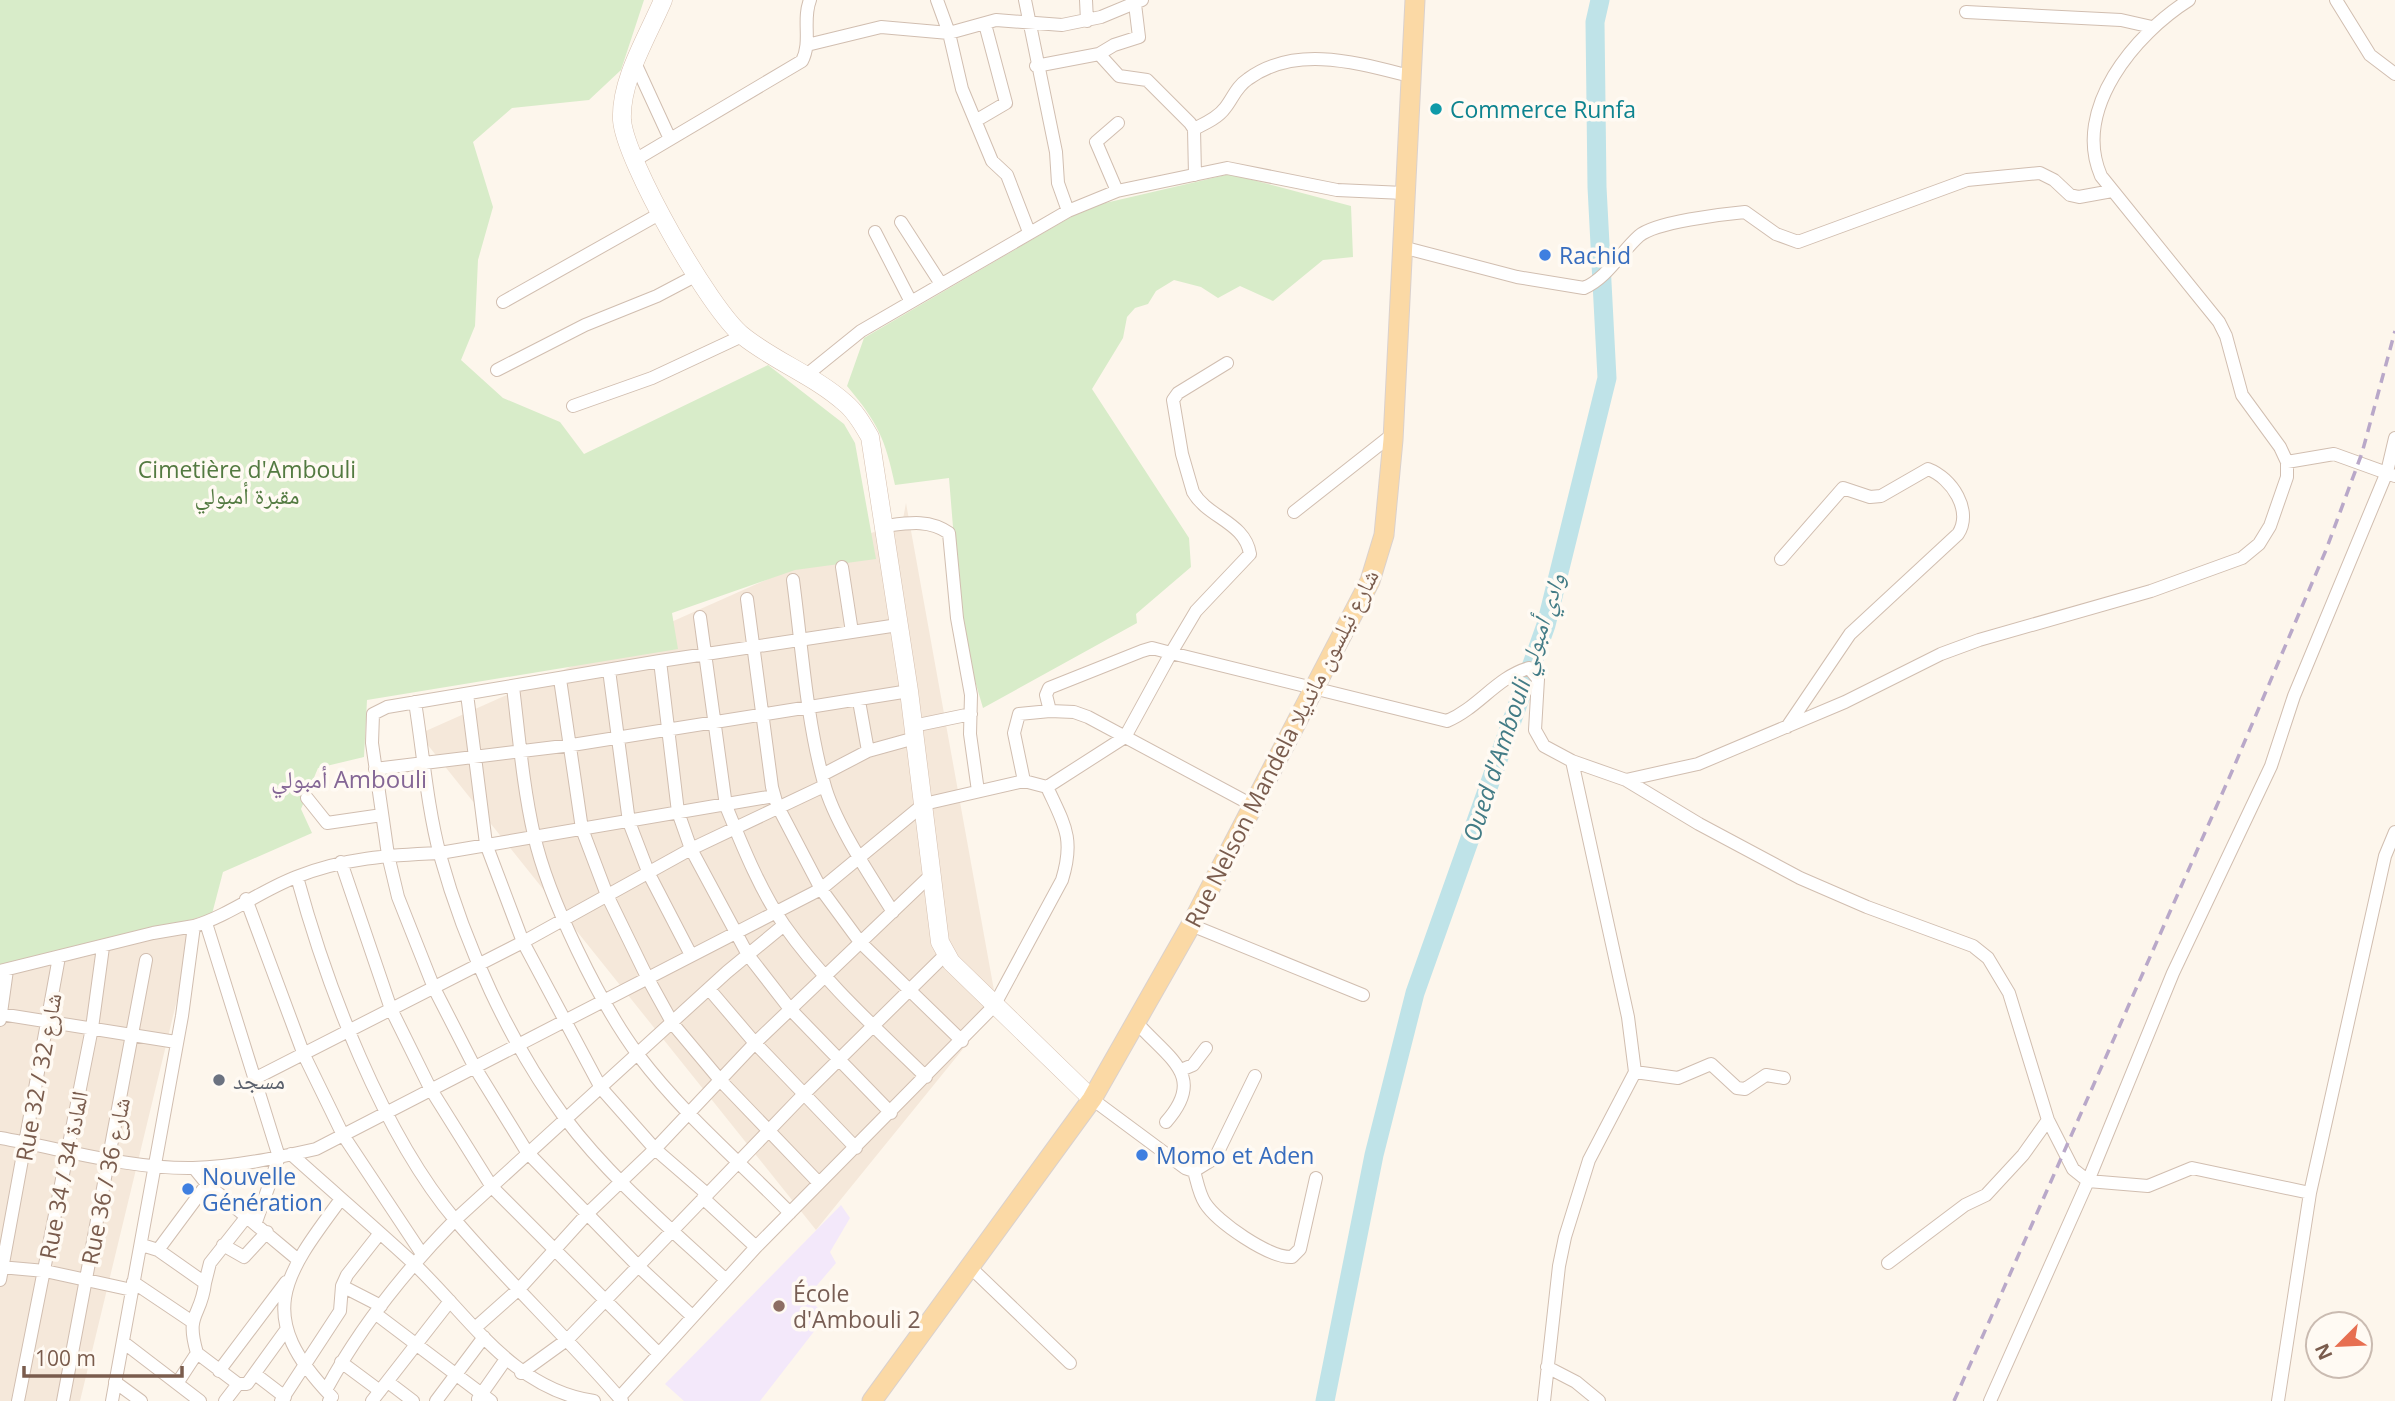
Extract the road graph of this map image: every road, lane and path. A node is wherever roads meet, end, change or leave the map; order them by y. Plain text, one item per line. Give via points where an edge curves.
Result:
1 (663, 0) edge
2 (810, 0) edge
3 (937, 0) edge
4 (1025, 0) edge
5 (1086, 0) edge
6 (1415, 0) edge
7 (2189, 0) edge
8 (2336, 0) edge
9 (1138, 2) edge
10 (1966, 12) dead end
11 (1087, 21) junction
12 (1030, 23) junction
13 (985, 24) junction
14 (2152, 27) junction
15 (949, 33) junction
16 (807, 45) junction
17 (1099, 54) junction
18 (636, 65) junction
19 (1036, 66) junction
20 (2395, 74) edge
21 (1410, 76) junction
22 (977, 120) junction
23 (1118, 123) dead end
24 (1194, 130) junction
25 (670, 139) junction
26 (635, 160) junction
27 (1195, 175) junction
28 (1117, 191) junction
29 (2112, 191) junction
30 (1404, 193) junction
31 (1068, 211) junction
32 (661, 213) junction
33 (901, 222) dead end
34 (876, 232) dead end
35 (1029, 232) junction
36 (1402, 247) junction
37 (695, 276) junction
38 (941, 284) junction
39 (503, 302) dead end
40 (911, 302) junction
41 (742, 336) junction
42 (1227, 363) dead end
43 (497, 370) dead end
44 (804, 377) junction
45 (573, 406) dead end
46 (1393, 434) junction
47 (2395, 438) edge
48 (2287, 462) junction
49 (2391, 474) edge
50 (1294, 512) dead end
51 (885, 526) junction
52 (1781, 559) dead end
53 (842, 567) dead end
54 (793, 580) dead end
55 (747, 599) dead end
56 (700, 617) dead end
57 (898, 625) junction
58 (852, 632) junction
59 (801, 639) junction
60 (753, 646) junction
61 (1171, 653) junction
62 (706, 654) junction
63 (660, 661) junction
64 (609, 670) junction
65 (560, 679) junction
66 (513, 687) junction
67 (1313, 690) junction
68 (909, 691) junction
69 (467, 694) junction
70 (859, 701) junction
71 (415, 702) junction
72 (810, 708) junction
73 (1050, 711) junction
74 (764, 713) junction
75 (971, 714) junction
76 (714, 720) junction
77 (1787, 727) junction
78 (667, 728) junction
79 (914, 732) junction
80 (619, 735) junction
81 (1125, 737) junction
82 (572, 745) junction
83 (521, 751) junction
84 (868, 751) junction
85 (474, 756) junction
86 (1572, 761) junction
87 (425, 763) junction
88 (375, 769) junction
89 (823, 780) junction
90 (1626, 780) junction
91 (1024, 781) junction
92 (1047, 787) junction
93 (978, 791) junction
94 (307, 798) dead end
95 (776, 801) junction
96 (924, 804) junction
97 (726, 806) junction
98 (1254, 806) junction
99 (678, 812) junction
100 (382, 814) junction
101 (629, 822) junction
102 (735, 828) junction
103 (582, 829) junction
104 (2395, 832) edge
105 (534, 836) junction
106 (485, 844) junction
107 (691, 849) junction
108 (440, 853) junction
109 (388, 855) junction
110 (859, 859) junction
111 (341, 862) junction
112 (649, 874) junction
113 (931, 876) junction
114 (297, 877) junction
115 (821, 888) junction
116 (607, 895) junction
117 (246, 900) junction
118 (776, 912) junction
119 (892, 912) junction
120 (563, 919) junction
121 (200, 925) junction
122 (785, 925) junction
123 (1191, 925) junction
124 (734, 931) junction
125 (523, 942) junction
126 (860, 942) junction
127 (103, 947) junction
128 (691, 955) junction
129 (748, 955) junction
130 (945, 955) junction
131 (59, 957) junction
132 (146, 960) dead end
133 (477, 966) junction
134 (4, 970) edge
135 (825, 976) junction
136 (647, 977) junction
137 (435, 988) junction
138 (709, 989) junction
139 (908, 989) junction
140 (1363, 995) dead end
141 (604, 999) junction
142 (994, 1006) junction
143 (391, 1009) junction
144 (790, 1009) junction
145 (0, 1016) edge
146 (563, 1020) junction
147 (49, 1022) junction
148 (1137, 1023) junction
149 (673, 1024) junction
150 (874, 1025) junction
151 (92, 1028) junction
152 (349, 1030) junction
153 (134, 1034) junction
154 (962, 1041) junction
155 (176, 1042) junction
156 (755, 1043) junction
157 (520, 1044) junction
158 (1206, 1048) dead end
159 (304, 1055) junction
160 (638, 1055) junction
161 (840, 1059) junction
162 (474, 1066) junction
163 (1181, 1070) junction
164 (1635, 1072) junction
165 (1255, 1076) dead end
166 (926, 1077) junction
167 (1784, 1078) dead end
168 (254, 1079) junction
169 (720, 1080) junction
170 (430, 1088) junction
171 (601, 1088) junction
172 (804, 1094) junction
173 (1092, 1099) junction
174 (387, 1112) junction
175 (891, 1113) junction
176 (688, 1114) junction
177 (566, 1119) junction
178 (2048, 1120) junction
179 (1166, 1122) dead end
180 (770, 1130) junction
181 (344, 1135) junction
182 (0, 1138) edge
183 (27, 1143) junction
184 (856, 1148) junction
185 (655, 1149) junction
186 (67, 1150) junction
187 (527, 1152) junction
188 (285, 1156) junction
189 (110, 1157) junction
190 (740, 1162) junction
191 (155, 1166) junction
192 (194, 1168) junction
193 (1194, 1171) junction
194 (1316, 1178) dead end
195 (2088, 1181) junction
196 (622, 1182) junction
197 (819, 1183) junction
198 (207, 1184) junction
199 (492, 1187) junction
200 (2310, 1193) junction
201 (705, 1196) junction
202 (341, 1199) junction
203 (790, 1213) junction
204 (587, 1214) junction
205 (252, 1218) junction
206 (455, 1220) junction
207 (672, 1230) junction
208 (267, 1232) junction
209 (380, 1233) junction
210 (142, 1245) junction
211 (223, 1245) junction
212 (756, 1247) junction
213 (554, 1249) junction
214 (158, 1250) junction
215 (297, 1259) junction
216 (418, 1259) junction
217 (1888, 1263) dead end
218 (637, 1265) junction
219 (968, 1265) junction
220 (1, 1271) edge
221 (45, 1271) junction
222 (86, 1279) junction
223 (288, 1280) junction
224 (726, 1280) junction
225 (205, 1283) junction
226 (132, 1286) junction
227 (342, 1286) junction
228 (520, 1288) junction
229 (604, 1298) junction
230 (450, 1301) junction
231 (378, 1310) junction
232 (692, 1316) junction
233 (191, 1321) junction
234 (286, 1329) junction
235 (479, 1332) junction
236 (568, 1339) junction
237 (123, 1342) junction
238 (415, 1345) junction
239 (197, 1353) junction
240 (658, 1353) junction
241 (506, 1359) junction
242 (341, 1362) junction
243 (1070, 1363) dead end
244 (1547, 1367) junction
245 (305, 1369) junction
246 (219, 1371) junction
247 (521, 1373) junction
248 (255, 1374) junction
249 (455, 1375) junction
250 (115, 1382) junction
251 (178, 1382) junction
252 (238, 1384) junction
253 (380, 1391) edge
254 (331, 1397) edge
255 (283, 1399) edge
256 (483, 1399) edge
257 (620, 1399) edge
258 (585, 1400) edge
259 (18, 1401) edge
260 (63, 1401) edge
261 (111, 1401) edge
262 (141, 1401) edge
263 (201, 1401) edge
264 (225, 1401) edge
265 (413, 1401) edge
266 (436, 1401) edge
267 (872, 1401) edge
268 (1544, 1401) edge
269 (1599, 1401) edge
270 (1990, 1401) edge
271 (2278, 1401) edge

1 - 18 street
2 - 16 street
3 - 15 street
4 - 12 street
5 - 11 street
6 - 21 main road, Rue Nelson Mandela شارع نيلسون مانديلا
7 - 14 street
8 - 20 street via 2370,55
9 - 11 street
9 - 17 street via 1139,37
10 - 14 street via 2121,20
11 - 12 street
12 - 13 street via 996,20
12 - 19 street
13 - 15 street
13 - 22 street via 1006,103
14 - 29 street via 2109,87 2096,120 2095,163
15 - 16 street via 881,27
15 - 22 street via 962,89
16 - 25 street via 797,65
17 - 19 street
17 - 24 street via 1119,76 1147,80
18 - 25 street
18 - 26 street via 626,90 622,121
19 - 31 street via 1056,152 1058,183
21 - 24 street via 1347,61 1304,59 1279,64 1246,80 1221,113
21 - 30 main road, Rue Nelson Mandela شارع نيلسون مانديلا
22 - 35 street via 992,161 1007,175
23 - 28 street via 1096,142
24 - 27 street
25 - 26 street
26 - 32 street
27 - 28 street
27 - 30 street via 1244,168 1337,190
28 - 31 street
29 - 36 street via 2078,197 2040,173 1966,180 1798,242 1776,234 1745,212 1654,228 1639,236 1597,281 1584,288 1517,277
29 - 48 street via 2219,322 2242,395
30 - 36 main road, Rue Nelson Mandela شارع نيلسون مانديلا
31 - 35 street
32 - 37 street
32 - 39 street
33 - 38 street
34 - 40 street
35 - 38 street
36 - 46 main road, Rue Nelson Mandela شارع نيلسون مانديلا
37 - 41 street
37 - 43 street
38 - 40 street
40 - 44 street via 861,331
41 - 44 street
41 - 45 street via 652,378
42 - 61 street via 1178,393 1173,400 1174,415 1187,476 1198,501 1241,533 1250,554 1196,611
44 - 51 street via 846,403 870,437
46 - 50 street
46 - 67 main road, Rue Nelson Mandela شارع نيلسون مانديلا via 1384,535 1370,581
47 - 49 street
48 - 49 street via 2334,454
48 - 77 street via 2287,477 2270,526 2259,544 2242,558 2151,591 1954,650
49 - 195 street via 2294,696 2271,766 2173,973
51 - 57 street
51 - 75 street via 916,522 949,533
52 - 77 street via 1843,488 1881,496 1928,469 1938,473 1965,513 1958,534 1850,634
53 - 58 street
54 - 59 street
55 - 60 street
56 - 62 street
57 - 58 street
57 - 68 street
58 - 59 street
59 - 60 street
59 - 72 street
60 - 62 street
60 - 74 street
61 - 67 street
61 - 73 street via 1152,648 1049,688
61 - 81 street
62 - 63 street
62 - 76 street
63 - 64 street
63 - 78 street
64 - 65 street
64 - 80 street
65 - 66 street
65 - 82 street
66 - 69 street
66 - 83 street
67 - 86 street via 1447,721 1466,713 1511,673 1529,668 1538,679 1538,740
67 - 98 main road, Rue Nelson Mandela شارع نيلسون مانديلا
68 - 70 street
68 - 79 street
69 - 71 street
69 - 85 street
70 - 72 street
70 - 84 street
71 - 87 street
71 - 88 street via 373,714
72 - 74 street
72 - 89 street
73 - 81 street via 1074,712
73 - 91 street via 1019,714 1014,722
74 - 76 street
74 - 95 street
75 - 79 street
75 - 93 street
76 - 78 street
76 - 97 street
77 - 90 street via 1698,764
78 - 80 street
78 - 99 street
79 - 84 street
79 - 96 street
80 - 82 street
80 - 101 street
81 - 92 street
81 - 98 street
82 - 83 street
82 - 103 street
83 - 85 street
83 - 105 street
84 - 89 street
85 - 87 street
85 - 106 street
86 - 90 street
86 - 164 street via 1628,1017
87 - 88 street
87 - 108 street
88 - 100 street
89 - 95 street
89 - 110 street
90 - 178 street via 1800,878 1973,946 1988,958 2009,993
91 - 92 street
91 - 93 street
92 - 142 street via 1068,834 1069,857 1062,880
93 - 96 street
94 - 100 street via 327,823
95 - 97 street
95 - 102 street
95 - 115 street
96 - 110 street
96 - 113 street
97 - 99 street
97 - 102 street
98 - 123 main road, Rue Nelson Mandela شارع نيلسون مانديلا
99 - 101 street
99 - 107 street
100 - 109 street
101 - 103 street
101 - 112 street
102 - 107 street
102 - 118 street
103 - 105 street
103 - 116 street
104 - 200 street via 2385,856
105 - 106 street
105 - 120 street
106 - 108 street
106 - 125 street
107 - 112 street
107 - 124 street
108 - 109 street
108 - 133 street
109 - 111 street
109 - 137 street via 398,897
110 - 115 street
110 - 119 street
111 - 114 street
111 - 143 street
112 - 116 street
112 - 128 street
113 - 119 street
113 - 130 street
114 - 117 street
114 - 152 street via 321,961
115 - 118 street
115 - 126 street
116 - 120 street
116 - 136 street
117 - 121 street
117 - 159 street
118 - 122 street
118 - 124 street
119 - 126 street
120 - 125 street
120 - 141 street
121 - 127 street
121 - 155 street
121 - 168 street
122 - 129 street
122 - 135 street
123 - 140 street
123 - 148 main road, Rue Nelson Mandela شارع نيلسون مانديلا
124 - 128 street
124 - 129 street
125 - 133 street
125 - 146 street
126 - 135 street
126 - 139 street
127 - 131 street
127 - 151 street, Rue 34 / المادة 34
128 - 136 street
129 - 138 street
129 - 144 street
130 - 139 street
130 - 142 street
131 - 134 street
131 - 147 street, Rue 32 / شارع 32
132 - 153 street, Rue 36 / شارع 36
133 - 137 street
133 - 157 street
134 - 145 street
135 - 144 street
135 - 150 street
136 - 141 street
136 - 149 street
137 - 143 street
137 - 162 street
138 - 149 street
138 - 156 street
139 - 150 street
139 - 154 street
141 - 146 street
141 - 160 street
142 - 154 street
142 - 173 street
143 - 152 street
143 - 170 street
144 - 156 street
144 - 161 street
145 - 147 street
146 - 157 street
146 - 171 street
147 - 151 street
147 - 183 street, Rue 32 / شارع 32
148 - 163 street
148 - 173 main road, Rue Nelson Mandela شارع نيلسون مانديلا
149 - 160 street
149 - 169 street
150 - 161 street
150 - 166 street
151 - 153 street
151 - 186 street, Rue 34 / المادة 34
152 - 159 street
152 - 174 street
153 - 155 street
153 - 189 street, Rue 36 / شارع 36
154 - 166 street
155 - 191 street
156 - 169 street
156 - 172 street
157 - 162 street
157 - 177 street
158 - 163 street via 1193,1065
159 - 168 street
159 - 181 street
160 - 171 street
160 - 176 street
161 - 172 street
161 - 175 street
162 - 170 street
162 - 187 street
163 - 179 street via 1186,1091
164 - 167 street via 1678,1079 1711,1064 1737,1088 1745,1089 1766,1076
164 - 244 street via 1589,1160 1565,1237
165 - 193 street via 1215,1158
166 - 175 street
168 - 188 street
169 - 176 street
169 - 180 street
170 - 174 street
170 - 199 street
171 - 177 street
171 - 185 street
172 - 180 street
172 - 184 street
173 - 193 street
173 - 219 main road, Rue Nelson Mandela شارع نيلسون مانديلا
174 - 181 street
174 - 206 street
175 - 184 street
176 - 185 street
176 - 190 street
177 - 187 street
177 - 196 street
178 - 195 street via 2073,1169
178 - 217 street via 1986,1195 1965,1205
180 - 190 street
180 - 197 street
181 - 188 street via 316,1149
181 - 216 street
182 - 183 street
183 - 186 street
183 - 220 street, Rue 32 / شارع 32
184 - 197 street
185 - 196 street
185 - 201 street
186 - 189 street
186 - 221 street, Rue 34 / المادة 34
187 - 199 street
187 - 204 street
188 - 192 street
188 - 202 street
188 - 205 street
189 - 191 street
189 - 222 street, Rue 36 / شارع 36
190 - 201 street
190 - 203 street
191 - 192 street
191 - 210 street
192 - 198 street
193 - 194 street via 1205,1202 1261,1250 1279,1258 1292,1257 1300,1250
195 - 200 street via 2148,1186 2192,1168
195 - 270 street
196 - 204 street
196 - 207 street
197 - 203 street
198 - 205 street
198 - 214 street
199 - 206 street
199 - 213 street
200 - 271 street
201 - 207 street
201 - 212 street
202 - 209 street
202 - 215 street
203 - 212 street
204 - 213 street
204 - 218 street
205 - 208 street
205 - 211 street
206 - 216 street
206 - 228 street
207 - 218 street
207 - 224 street
208 - 211 street via 244,1257
208 - 215 street
209 - 216 street
209 - 227 street
210 - 214 street
210 - 226 street
211 - 225 street via 210,1263
212 - 224 street
213 - 228 street
213 - 229 street
214 - 225 street
215 - 223 street
216 - 230 street
216 - 231 street
218 - 229 street
218 - 232 street
219 - 243 street
219 - 267 main road, Rue Nelson Mandela شارع نيلسون مانديلا
220 - 221 street
221 - 222 street
221 - 259 street, Rue 34 / المادة 34
222 - 226 street
222 - 260 street, Rue 36 / شارع 36
223 - 234 street via 283,1309
223 - 246 street
224 - 232 street
225 - 233 street via 204,1296
226 - 233 street
226 - 237 street
227 - 231 street
227 - 245 street via 340,1311
228 - 235 street
228 - 236 street
229 - 236 street
229 - 240 street
230 - 235 street
230 - 238 street
231 - 238 street
231 - 242 street
232 - 240 street
233 - 239 street
234 - 245 street
234 - 248 street
235 - 241 street
235 - 249 street
236 - 247 street
236 - 257 street
237 - 250 street
237 - 251 street
238 - 249 street
238 - 253 street
239 - 246 street
239 - 251 street
240 - 257 street
241 - 247 street
241 - 256 street
242 - 253 street
242 - 254 street
244 - 268 street
244 - 269 street
245 - 254 street
245 - 255 street
246 - 252 street
247 - 258 street via 551,1390
248 - 252 street via 247,1384
248 - 255 street
249 - 256 street
249 - 266 street
250 - 261 street
250 - 262 street
251 - 263 street
252 - 264 street
253 - 265 street

